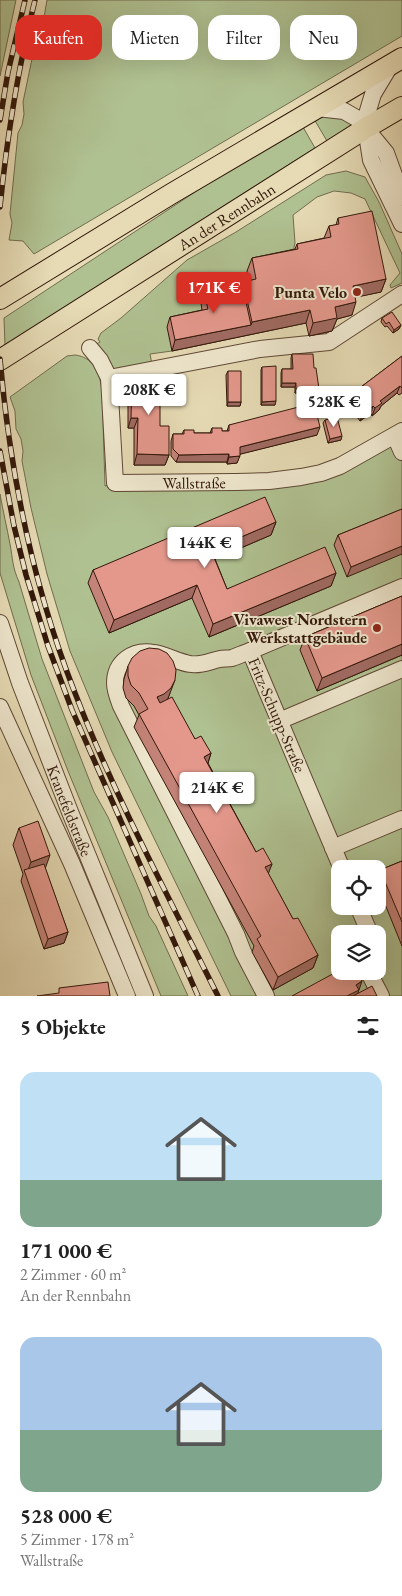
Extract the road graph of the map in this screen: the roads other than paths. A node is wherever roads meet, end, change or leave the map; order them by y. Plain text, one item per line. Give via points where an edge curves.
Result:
1 (397, 61) edge
2 (402, 107) edge
3 (317, 108) junction
4 (366, 128) junction
5 (402, 197) edge
6 (402, 224) edge
7 (402, 294) edge
8 (0, 299) edge
9 (90, 348) dead end
10 (0, 360) edge
11 (109, 378) junction
12 (399, 434) edge
13 (402, 452) edge
14 (402, 587) edge
15 (0, 623) edge
16 (250, 651) junction
17 (402, 669) edge
18 (0, 707) edge
19 (279, 721) junction
20 (402, 819) edge
21 (333, 848) junction
22 (338, 860) edge
23 (373, 980) edge
24 (127, 996) edge
25 (145, 996) edge
26 (266, 996) edge
27 (382, 996) edge

1 - 3 main road
1 - 4 street via 373,94
2 - 4 main road, An der Rennbahn
3 - 4 street via 352,114
3 - 8 main road
4 - 5 street via 386,153
4 - 6 street via 371,160
4 - 10 main road, An der Rennbahn
7 - 11 street via 328,342 260,349
9 - 11 street, Wallstraße
11 - 12 street, Wallstraße via 115,483 244,482 301,477 340,466
12 - 13 street
14 - 16 street, Fritz-Schupp-Straße
15 - 25 street, Kranefeldstraße via 66,803
16 - 19 street, Fritz-Schupp-Straße
16 - 26 street via 229,659 199,664 156,653 135,654 121,663 115,682 121,706
17 - 19 street
18 - 24 street, Kranefeldstraße via 72,864
19 - 21 street, Fritz-Schupp-Straße
20 - 21 street
21 - 22 street, Fritz-Schupp-Straße
23 - 27 street

